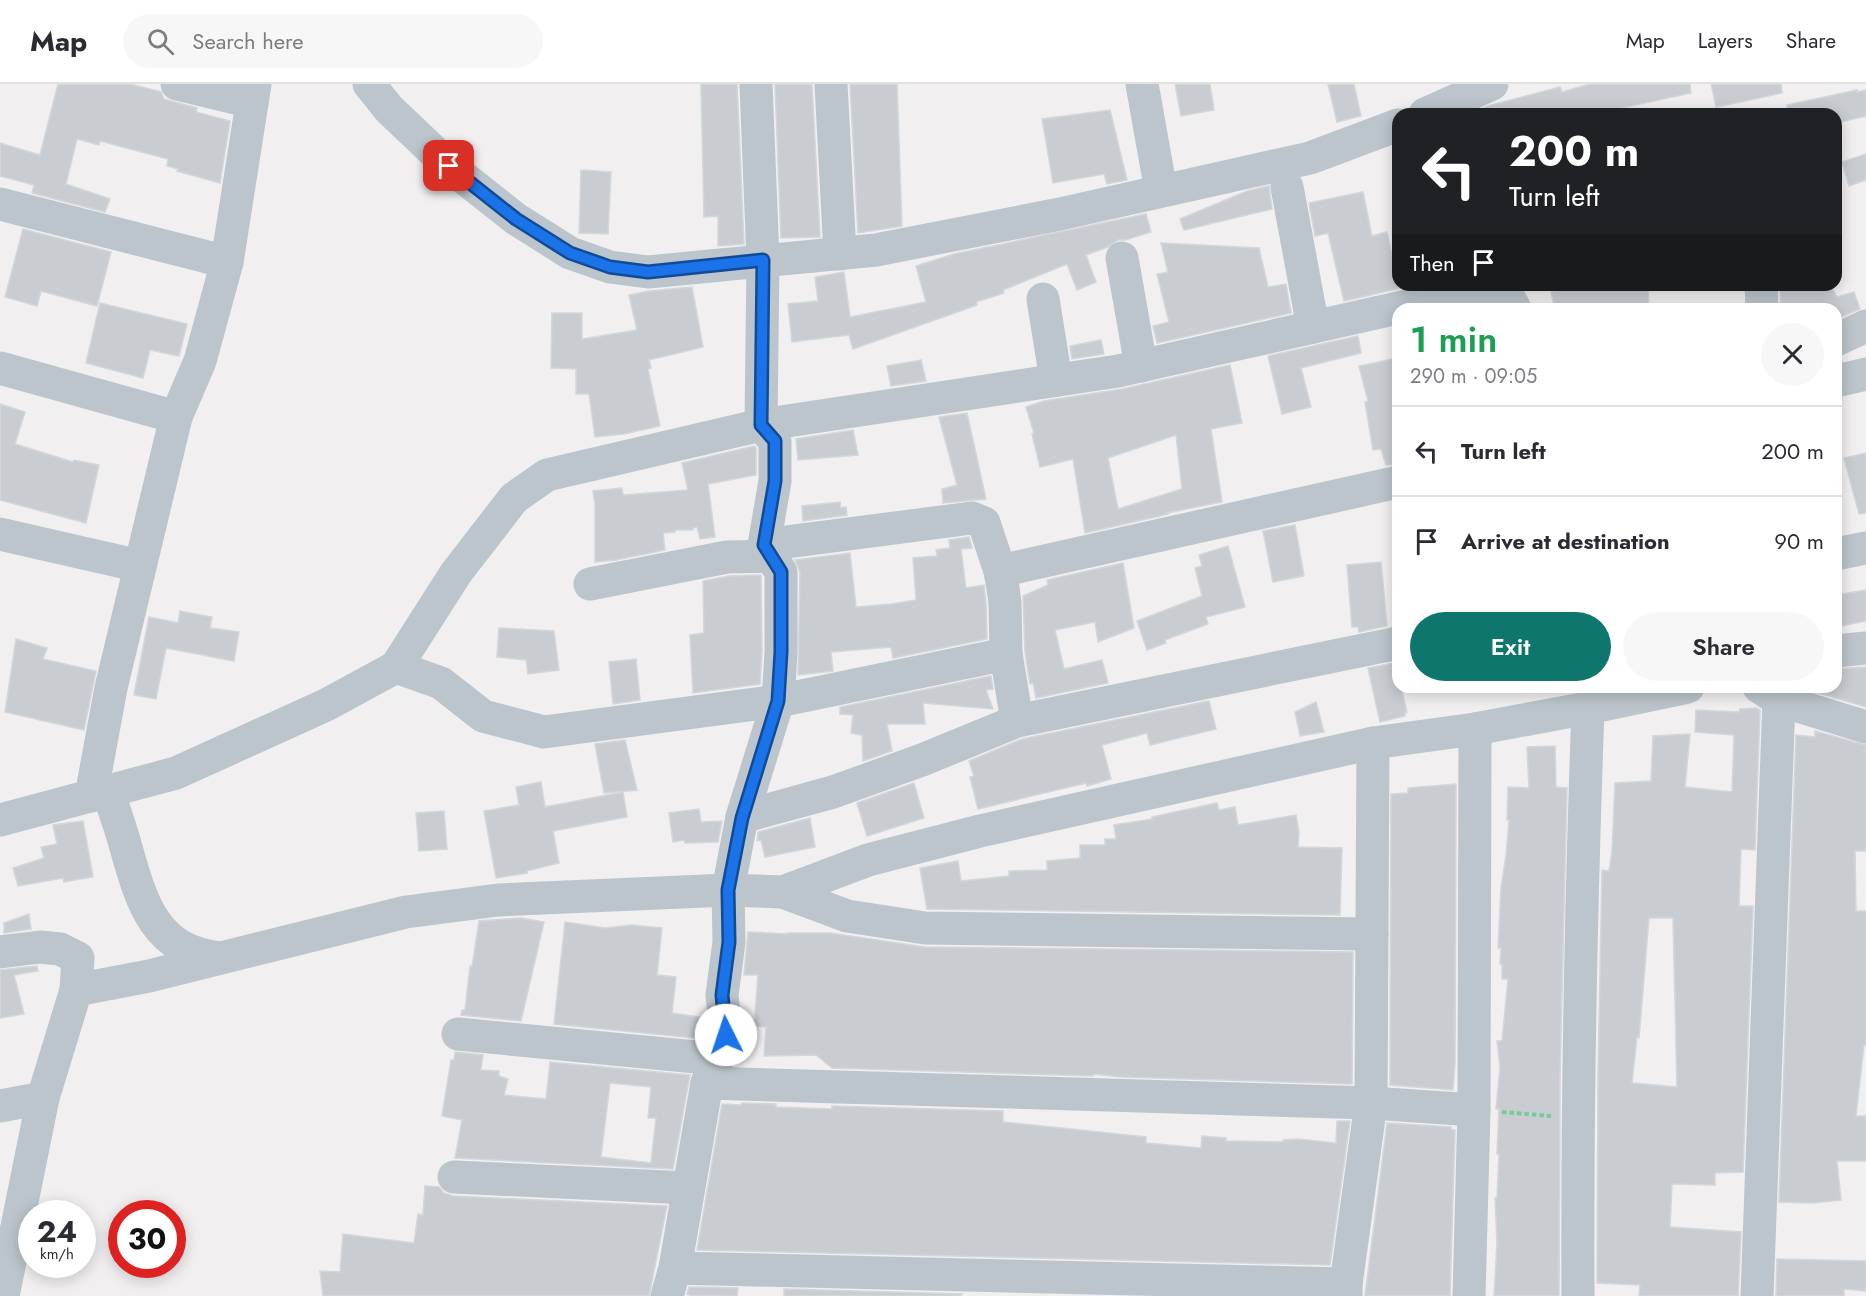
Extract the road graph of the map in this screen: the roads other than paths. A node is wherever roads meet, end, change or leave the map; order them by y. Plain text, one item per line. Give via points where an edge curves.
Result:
1 (177, 84) edge
2 (369, 84) edge
3 (756, 84) edge
4 (831, 84) edge
5 (1142, 84) edge
6 (1492, 84) edge
7 (253, 93) edge
8 (1438, 108) edge
9 (1392, 127) edge
10 (1287, 187) dead end
11 (1161, 191) junction
12 (0, 204) edge
13 (840, 254) junction
14 (1122, 258) dead end
15 (763, 260) junction
16 (227, 262) junction
17 (1453, 291) edge
18 (1500, 291) edge
19 (1043, 299) dead end
20 (1406, 303) edge
21 (1512, 303) edge
22 (1392, 307) edge
23 (1866, 326) edge
24 (1313, 327) junction
25 (1842, 337) edge
26 (1141, 366) junction
27 (0, 368) edge
28 (1866, 374) edge
29 (1056, 380) junction
30 (1842, 380) edge
31 (176, 417) junction
32 (761, 425) junction
33 (1392, 483) edge
34 (0, 534) edge
35 (1866, 548) edge
36 (767, 550) junction
37 (1842, 553) edge
38 (140, 566) junction
39 (1000, 571) junction
40 (590, 584) dead end
41 (1392, 644) edge
42 (1866, 648) edge
43 (1842, 650) edge
44 (1006, 654) junction
45 (396, 667) junction
46 (1659, 693) edge
47 (1769, 694) edge
48 (778, 701) junction
49 (1588, 708) junction
50 (1017, 721) junction
51 (1866, 727) edge
52 (1474, 729) junction
53 (1373, 743) junction
54 (99, 794) junction
55 (742, 818) junction
56 (0, 820) edge
57 (728, 890) junction
58 (783, 892) junction
59 (1372, 934) junction
60 (0, 952) edge
61 (220, 958) junction
62 (76, 990) junction
63 (458, 1034) dead end
64 (712, 1071) junction
65 (43, 1098) junction
66 (1371, 1103) junction
67 (0, 1106) edge
68 (1474, 1110) junction
69 (454, 1177) dead end
70 (688, 1188) junction
71 (12, 1191) edge
72 (671, 1282) edge
73 (1346, 1290) edge
74 (3, 1296) edge
75 (1469, 1296) edge
76 (1578, 1296) edge
77 (1757, 1296) edge

1 - 7 street
2 - 15 street via 389,109 449,166 516,219 570,253 610,267 648,272
3 - 15 street
4 - 13 street
5 - 11 street
6 - 8 street
7 - 16 street
9 - 11 street via 1310,158
10 - 24 street
11 - 13 street via 1060,214
12 - 16 street
13 - 15 street
14 - 26 street
15 - 32 street
16 - 31 street via 200,361
17 - 20 street
18 - 21 street
19 - 29 street
22 - 24 street
23 - 25 street
24 - 26 street
26 - 29 street
27 - 31 street
28 - 30 street
29 - 32 street
31 - 38 street
32 - 36 street via 775,441
32 - 45 street via 547,476 514,498 456,573
33 - 39 street
34 - 38 street
35 - 37 street
36 - 39 street via 972,518 984,523
36 - 40 street
36 - 48 street via 781,572
38 - 54 street via 111,688
39 - 44 street
41 - 50 street
42 - 43 street
44 - 48 street
44 - 50 street
45 - 48 street via 441,683 483,716 544,732
45 - 54 street via 326,705 176,773
46 - 49 street
47 - 51 street
47 - 77 street
48 - 55 street
49 - 52 street
49 - 76 street via 1577,1118
50 - 55 street via 832,792
52 - 53 street
52 - 68 street
53 - 58 street via 980,831 868,860
53 - 59 street
54 - 56 street
54 - 61 street via 147,910 165,935 200,956
55 - 57 street
57 - 58 street
57 - 61 street via 498,900 406,912
57 - 64 street via 729,942 722,995 726,1035
58 - 59 street via 847,916 925,928
59 - 66 street
60 - 62 street via 60,948 78,958
61 - 62 street
62 - 65 street
63 - 64 street
64 - 66 street
64 - 70 street
65 - 67 street
65 - 71 street
66 - 68 street
66 - 73 street
68 - 75 street
69 - 70 street
70 - 72 street
71 - 74 street
72 - 73 street

